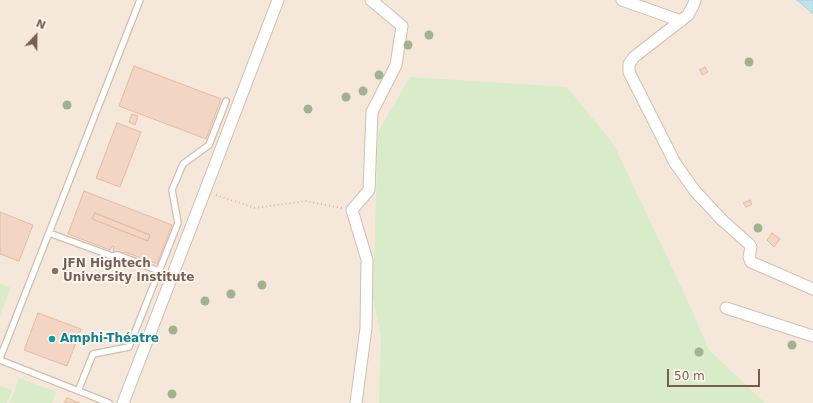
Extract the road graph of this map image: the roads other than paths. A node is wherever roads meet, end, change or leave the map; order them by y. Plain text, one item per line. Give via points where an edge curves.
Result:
1 (140, 0) edge
2 (278, 0) edge
3 (371, 0) edge
4 (622, 0) edge
5 (695, 0) edge
6 (680, 21) junction
7 (226, 101) dead end
8 (49, 233) junction
9 (159, 270) junction
10 (813, 289) edge
11 (726, 308) dead end
12 (812, 332) edge
13 (0, 359) edge
14 (78, 391) junction
15 (109, 403) edge
16 (123, 403) edge
17 (356, 403) edge

1 - 8 lane
2 - 16 street
3 - 17 street via 402,26 396,65 372,112 369,190 352,210 367,260 366,328
4 - 6 street
5 - 6 street via 688,15
6 - 10 street via 634,57 629,64 629,72 675,163 695,191 749,244 751,262
7 - 9 lane via 209,145 183,164 172,190 178,223
8 - 9 lane
8 - 13 lane
9 - 14 lane via 129,347 93,354
11 - 12 street
13 - 14 lane
14 - 15 lane

